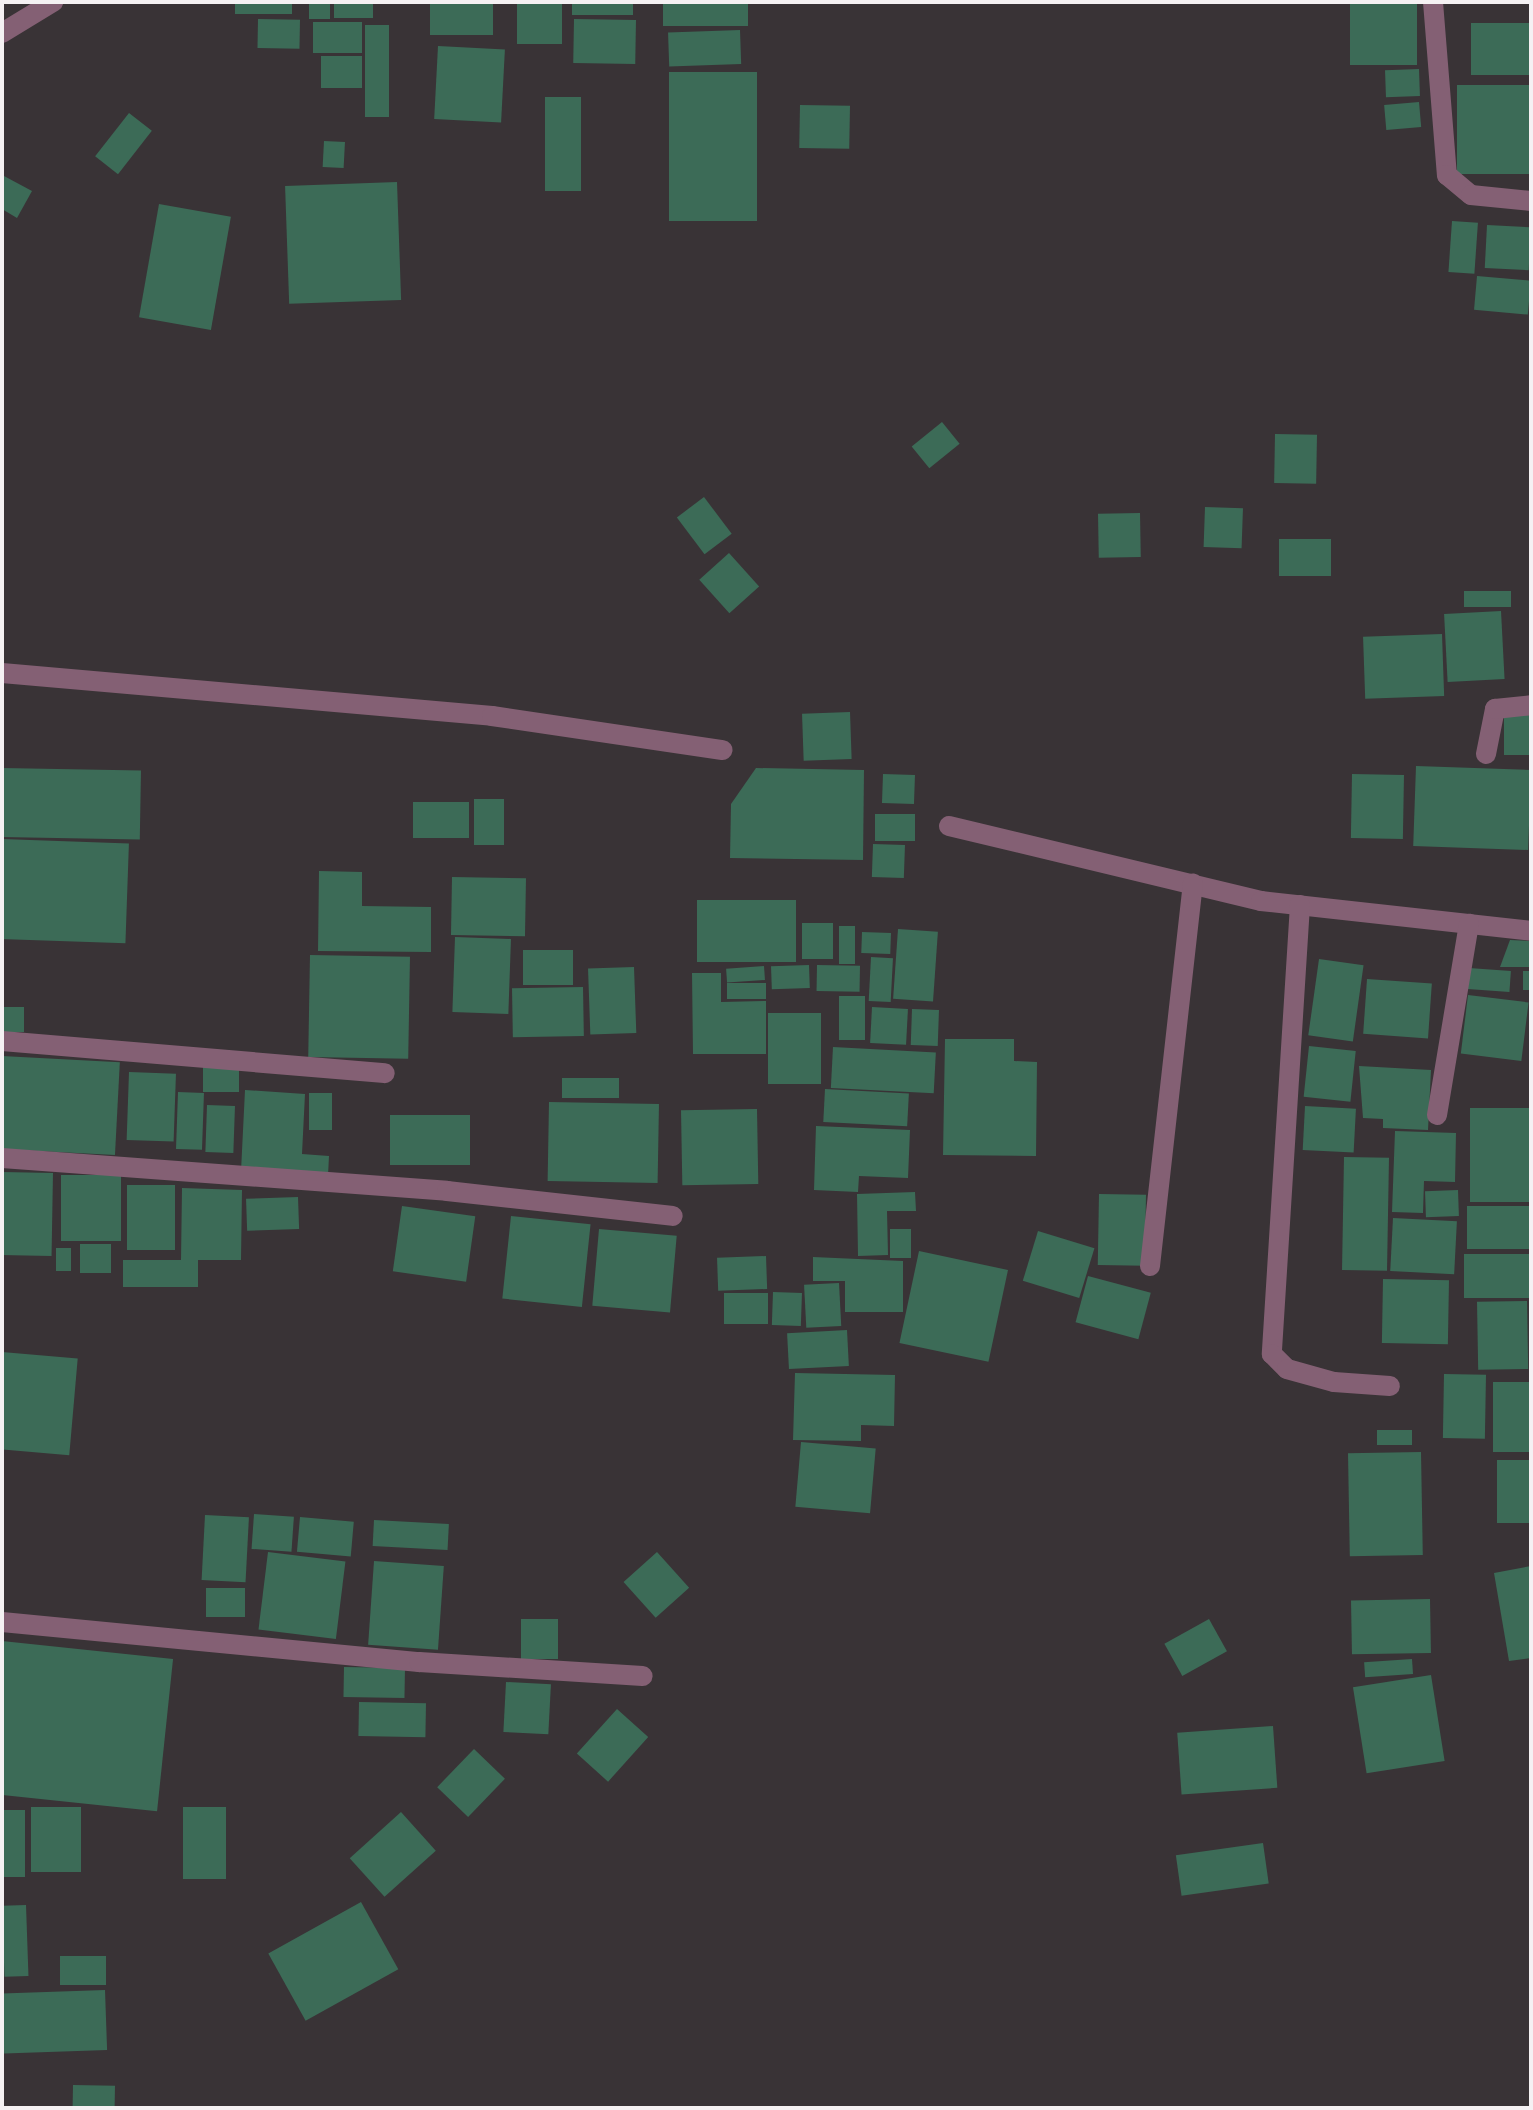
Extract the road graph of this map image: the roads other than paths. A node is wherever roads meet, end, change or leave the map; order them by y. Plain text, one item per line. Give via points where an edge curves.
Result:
1 (53, 2) edge
2 (1433, 2) edge
3 (2, 33) edge
4 (1531, 201) edge
5 (2, 673) edge
6 (1531, 705) edge
7 (723, 750) dead end
8 (1486, 754) dead end
9 (949, 826) dead end
10 (1193, 883) junction
11 (1300, 905) junction
12 (1469, 924) junction
13 (1531, 931) edge
14 (2, 1041) edge
15 (385, 1073) dead end
16 (1437, 1115) dead end
17 (2, 1158) edge
18 (673, 1216) dead end
19 (1150, 1266) dead end
20 (1390, 1386) dead end
21 (2, 1622) edge
22 (643, 1676) dead end

1 - 3 street
2 - 4 street via 1440,139 1447,175 1471,195
5 - 7 street via 492,716
6 - 8 street via 1495,709
9 - 10 street
10 - 11 street
10 - 19 street
11 - 12 street
11 - 20 street via 1272,1354 1287,1369 1334,1382
12 - 13 street
12 - 16 street
14 - 15 street
17 - 18 street via 447,1191
21 - 22 street via 419,1662

